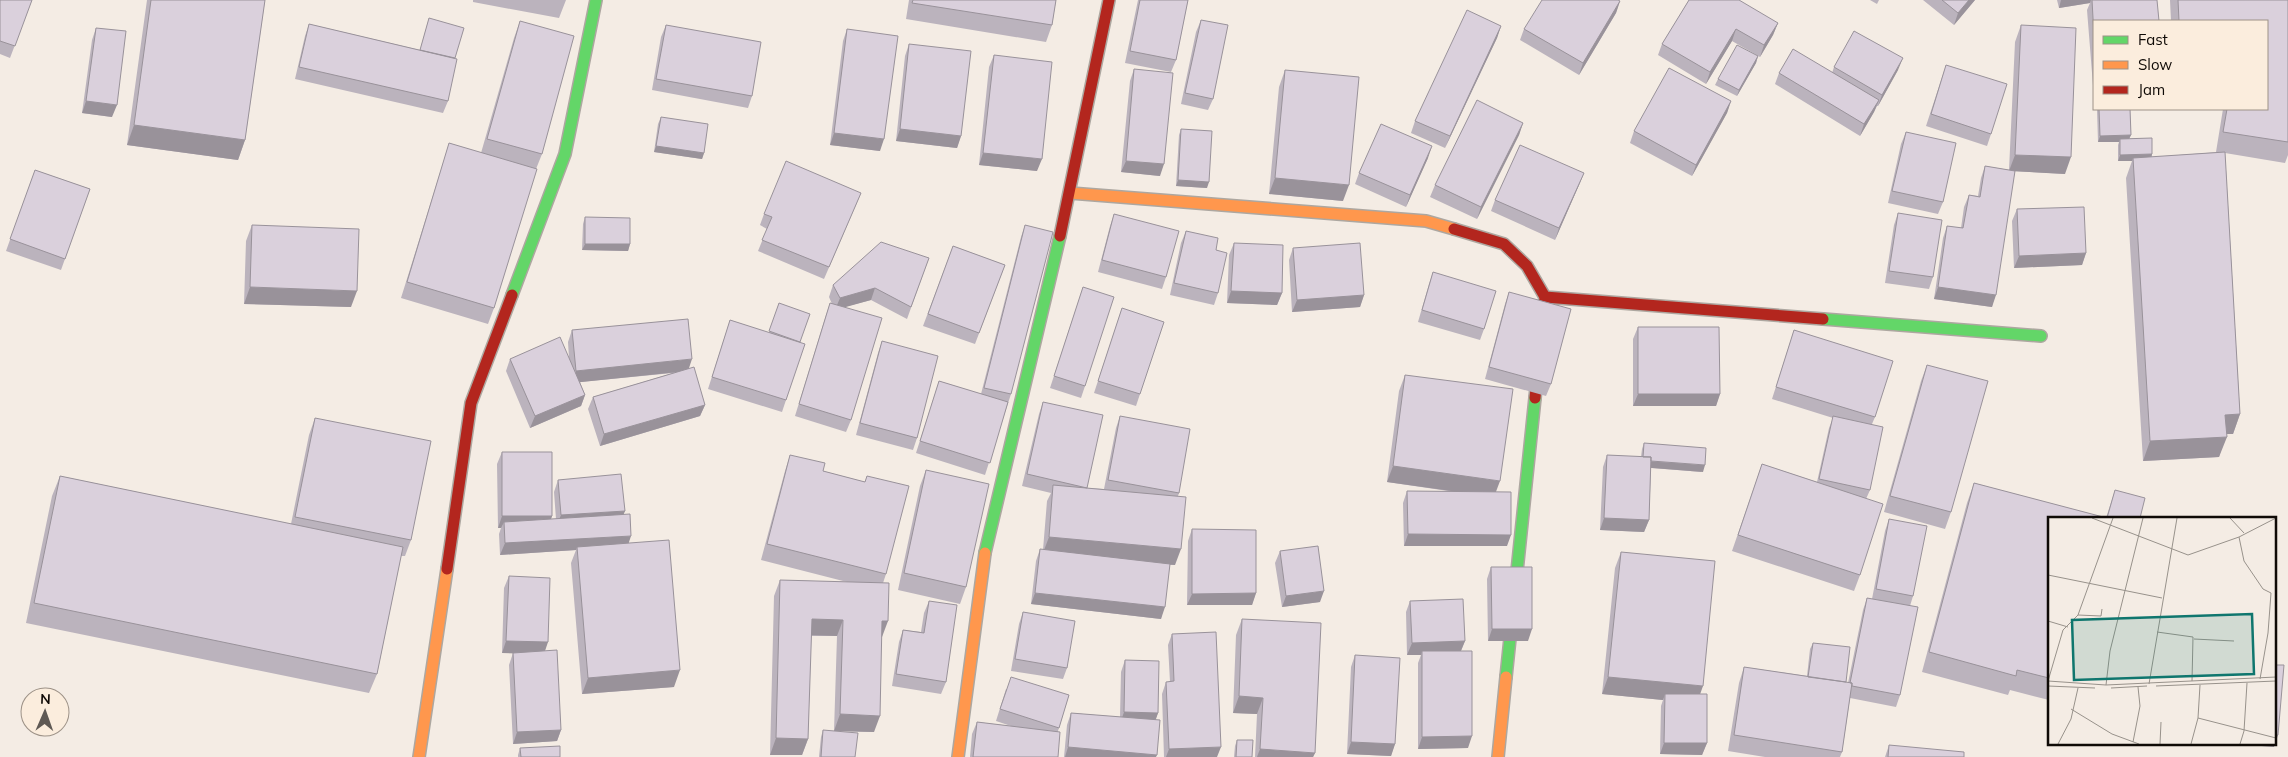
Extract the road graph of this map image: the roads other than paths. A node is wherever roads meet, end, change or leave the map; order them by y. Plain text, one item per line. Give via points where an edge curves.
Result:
1 (596, 0) edge
2 (1109, 0) edge
3 (1070, 193) junction
4 (1545, 297) junction
5 (2041, 336) dead end
6 (419, 757) edge
7 (958, 757) edge
8 (1498, 757) edge

1 - 6 street via 565,154 471,403
2 - 3 street
3 - 4 street via 1426,221 1504,244 1527,266
3 - 7 street via 983,561
4 - 5 street
4 - 8 street

